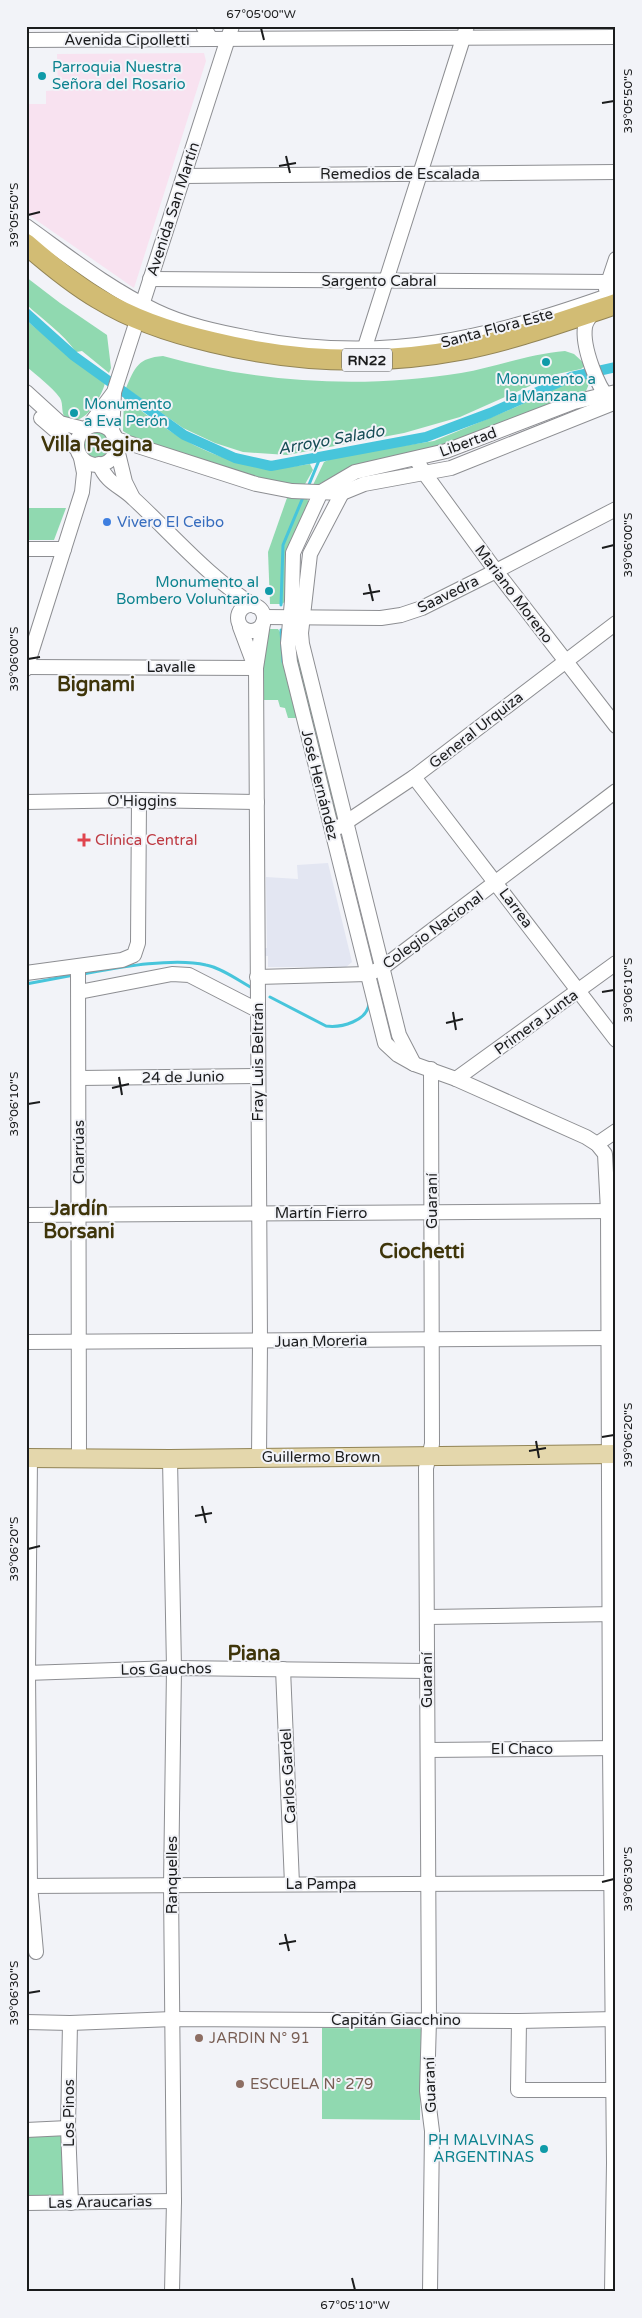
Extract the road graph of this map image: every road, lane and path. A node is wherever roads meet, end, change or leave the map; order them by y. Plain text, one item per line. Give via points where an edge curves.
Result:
1 (203, 26) edge
2 (465, 32) edge
3 (230, 33) edge
4 (616, 37) edge
5 (211, 39) junction
6 (26, 40) edge
7 (616, 172) edge
8 (420, 174) junction
9 (184, 176) junction
10 (26, 226) edge
11 (26, 244) edge
12 (26, 259) edge
13 (616, 259) edge
14 (150, 279) junction
15 (386, 281) junction
16 (607, 297) edge
17 (138, 318) junction
18 (616, 318) edge
19 (585, 328) junction
20 (364, 350) junction
21 (26, 392) edge
22 (114, 392) junction
23 (613, 400) edge
24 (26, 404) edge
25 (86, 428) junction
26 (115, 439) junction
27 (79, 454) junction
28 (416, 459) junction
29 (99, 464) junction
30 (424, 474) junction
31 (311, 491) junction
32 (82, 492) junction
33 (342, 493) junction
34 (132, 496) junction
35 (616, 508) edge
36 (26, 549) edge
37 (64, 549) junction
38 (496, 571) junction
39 (212, 575) junction
40 (261, 615) junction
41 (297, 617) junction
42 (239, 623) junction
43 (616, 623) edge
44 (566, 660) junction
45 (27, 667) edge
46 (256, 668) junction
47 (616, 726) edge
48 (414, 778) junction
49 (616, 791) edge
50 (139, 800) junction
51 (26, 802) edge
52 (257, 802) junction
53 (345, 823) junction
54 (332, 832) junction
55 (496, 883) junction
56 (368, 908) junction
57 (352, 913) junction
58 (616, 963) edge
59 (78, 967) junction
60 (382, 968) junction
61 (26, 973) edge
62 (368, 974) junction
63 (258, 977) junction
64 (78, 987) junction
65 (579, 991) junction
66 (258, 1010) junction
67 (616, 1040) edge
68 (414, 1064) junction
69 (431, 1069) junction
70 (258, 1076) junction
71 (79, 1078) junction
72 (456, 1080) junction
73 (616, 1130) edge
74 (597, 1144) junction
75 (612, 1211) edge
76 (432, 1212) junction
77 (258, 1213) junction
78 (26, 1215) edge
79 (79, 1215) junction
80 (612, 1228) edge
81 (612, 1338) edge
82 (432, 1339) junction
83 (79, 1341) junction
84 (26, 1342) edge
85 (260, 1342) junction
86 (613, 1454) edge
87 (79, 1457) junction
88 (259, 1457) junction
89 (428, 1457) junction
90 (28, 1458) edge
91 (170, 1459) junction
92 (613, 1614) edge
93 (428, 1617) junction
94 (174, 1668) junction
95 (283, 1669) junction
96 (427, 1671) junction
97 (27, 1673) edge
98 (613, 1748) edge
99 (428, 1750) junction
100 (428, 1883) junction
101 (614, 1883) edge
102 (292, 1884) junction
103 (28, 1886) edge
104 (171, 1886) junction
105 (36, 1952) dead end
106 (174, 2019) junction
107 (614, 2019) edge
108 (429, 2020) junction
109 (519, 2021) junction
110 (26, 2022) edge
111 (70, 2023) junction
112 (613, 2090) junction
113 (68, 2128) junction
114 (26, 2130) edge
115 (615, 2163) edge
116 (174, 2201) junction
117 (26, 2203) edge
118 (71, 2203) junction
119 (172, 2292) edge
120 (430, 2292) edge
121 (612, 2292) edge

1 - 5 street
2 - 3 street, Avenida Cipolletti
2 - 4 street, Avenida Cipolletti
2 - 8 street
3 - 5 street, Avenida Cipolletti
3 - 9 street, Avenida San Martín
5 - 6 street, Avenida Cipolletti
7 - 8 street, Remedios de Escalada
8 - 9 street, Remedios de Escalada
8 - 15 street
9 - 14 street, Avenida San Martín
10 - 17 street, Santa Flora Este via 106,283
11 - 17 highway, RN22 via 88,293
12 - 17 highway, RN22 via 71,296 108,319
13 - 16 street
14 - 15 street, Sargento Cabral
14 - 17 street, Avenida San Martín
15 - 16 street, Sargento Cabral
15 - 20 street
16 - 17 highway, RN22 via 511,338 408,358 311,359 255,351 178,333
16 - 19 street
16 - 20 street, Santa Flora Este via 465,338 429,345
17 - 19 highway, RN22 via 187,348 268,365 318,371 409,370 519,349
17 - 20 street, Santa Flora Este via 178,320 241,336 314,348
17 - 22 street, Avenida San Martín
18 - 19 highway, RN22
19 - 23 street via 586,345 597,379
21 - 25 street via 60,423
22 - 25 street, Avenida San Martín
22 - 26 street, Avenida San Martín
23 - 28 street, Libertad via 574,402 446,451
23 - 30 street, Libertad via 452,468
24 - 27 street
25 - 26 street via 101,426
25 - 27 street via 78,438
26 - 29 street via 112,458
26 - 31 street, Libertad via 246,482
26 - 34 street, Fray Luis Beltrán via 125,482
27 - 29 street via 90,464
27 - 32 street via 84,473
28 - 30 street, Mariano Moreno
28 - 31 street, Libertad via 355,472
29 - 32 street via 96,475
29 - 34 street, Fray Luis Beltrán via 106,478
30 - 33 street, Libertad via 364,484
30 - 38 street, Mariano Moreno
31 - 33 street, Libertad
31 - 41 street, José Hernández via 293,553
32 - 37 street
33 - 41 street, José Hernández via 310,554
34 - 39 street, Fray Luis Beltrán
35 - 38 street, Saavedra
36 - 37 street
37 - 45 street
38 - 41 street, Saavedra via 401,615 381,618
38 - 44 street, Mariano Moreno
39 - 40 street, Fray Luis Beltrán
39 - 42 street, Fray Luis Beltrán
40 - 41 street, Saavedra
40 - 42 street, Saavedra via 259,629 253,632 246,631
40 - 42 street via 249,605 239,613
40 - 46 street, Fray Luis Beltrán
41 - 53 street, José Hernández
41 - 54 street, José Hernández via 288,643 290,662
42 - 46 street, Fray Luis Beltrán
43 - 44 street, General Urquiza
44 - 47 street, Mariano Moreno
44 - 48 street, General Urquiza
45 - 46 street, Lavalle
46 - 52 street, Fray Luis Beltrán
48 - 53 street, General Urquiza
48 - 55 street, Larrea
49 - 55 street, Colegio Nacional
50 - 51 street, O'Higgins
50 - 52 street, O'Higgins
50 - 59 street via 138,943 134,955
52 - 63 street, Fray Luis Beltrán
53 - 54 street, General Urquiza
53 - 56 street, José Hernández
54 - 57 street, José Hernández
55 - 60 street, Colegio Nacional
55 - 65 street, Larrea
56 - 57 street
56 - 60 street, José Hernández
57 - 62 street, José Hernández
58 - 65 street, Primera Junta
59 - 61 street
59 - 64 street, Charrúas
60 - 62 street, Colegio Nacional
60 - 68 street, José Hernández via 399,1035
62 - 63 street
62 - 68 street, José Hernández via 382,1038 398,1055
63 - 66 street, Fray Luis Beltrán
64 - 66 street via 172,974 189,975
64 - 71 street, Charrúas
65 - 67 street, Larrea
65 - 72 street, Primera Junta
66 - 70 street, Fray Luis Beltrán
68 - 69 street, José Hernández
69 - 72 street, José Hernández
69 - 76 street, Guaraní
70 - 71 street, 24 de Junio
70 - 77 street, Fray Luis Beltrán
71 - 79 street, Charrúas
72 - 74 street, José Hernández
73 - 74 street
74 - 75 street via 605,1154
75 - 76 street, Martín Fierro
75 - 80 street
76 - 77 street, Martín Fierro
76 - 82 street, Guaraní
77 - 79 street, Martín Fierro
77 - 85 street, Fray Luis Beltrán
78 - 79 street, Martín Fierro
79 - 83 street, Charrúas
80 - 81 street
81 - 82 street, Juan Moreria
81 - 86 street
82 - 85 street, Juan Moreria
82 - 89 street, Guaraní via 432,1444
83 - 84 street, Juan Moreria
83 - 85 street, Juan Moreria
83 - 87 street, Charrúas
85 - 88 street, Fray Luis Beltrán
86 - 89 main road, Guillermo Brown
86 - 92 street
87 - 90 main road, Guillermo Brown
87 - 91 main road, Guillermo Brown
88 - 89 main road, Guillermo Brown
88 - 91 main road, Guillermo Brown
89 - 93 street, Guaraní
90 - 97 street
91 - 94 street, Ranquelles
92 - 93 street
92 - 98 street
93 - 96 street, Guaraní
94 - 95 street, Los Gauchos
94 - 97 street, Los Gauchos
94 - 104 street, Ranquelles
95 - 96 street, Los Gauchos
95 - 102 street, Carlos Gardel
96 - 99 street, Guaraní
97 - 103 street
98 - 99 street, El Chaco
98 - 101 street
99 - 100 street, Guaraní
100 - 101 street, La Pampa
100 - 102 street, La Pampa
100 - 108 street, Guaraní
101 - 107 street
102 - 104 street, La Pampa
103 - 104 street, La Pampa
103 - 105 street
104 - 106 street, Ranquelles
106 - 108 street, Capitán Giacchino
106 - 111 street, Capitán Giacchino
106 - 116 street, Ranquelles
107 - 109 street, Capitán Giacchino
107 - 112 street
108 - 109 street, Capitán Giacchino
108 - 120 street, Guaraní via 428,2091 432,2131
109 - 112 street via 518,2090
110 - 111 street, Capitán Giacchino
111 - 113 street, Los Pinos
112 - 115 street
113 - 114 street
113 - 118 street, Los Pinos
115 - 121 street
116 - 118 street, Las Araucarias
116 - 119 street, Ranquelles
117 - 118 street, Las Araucarias

